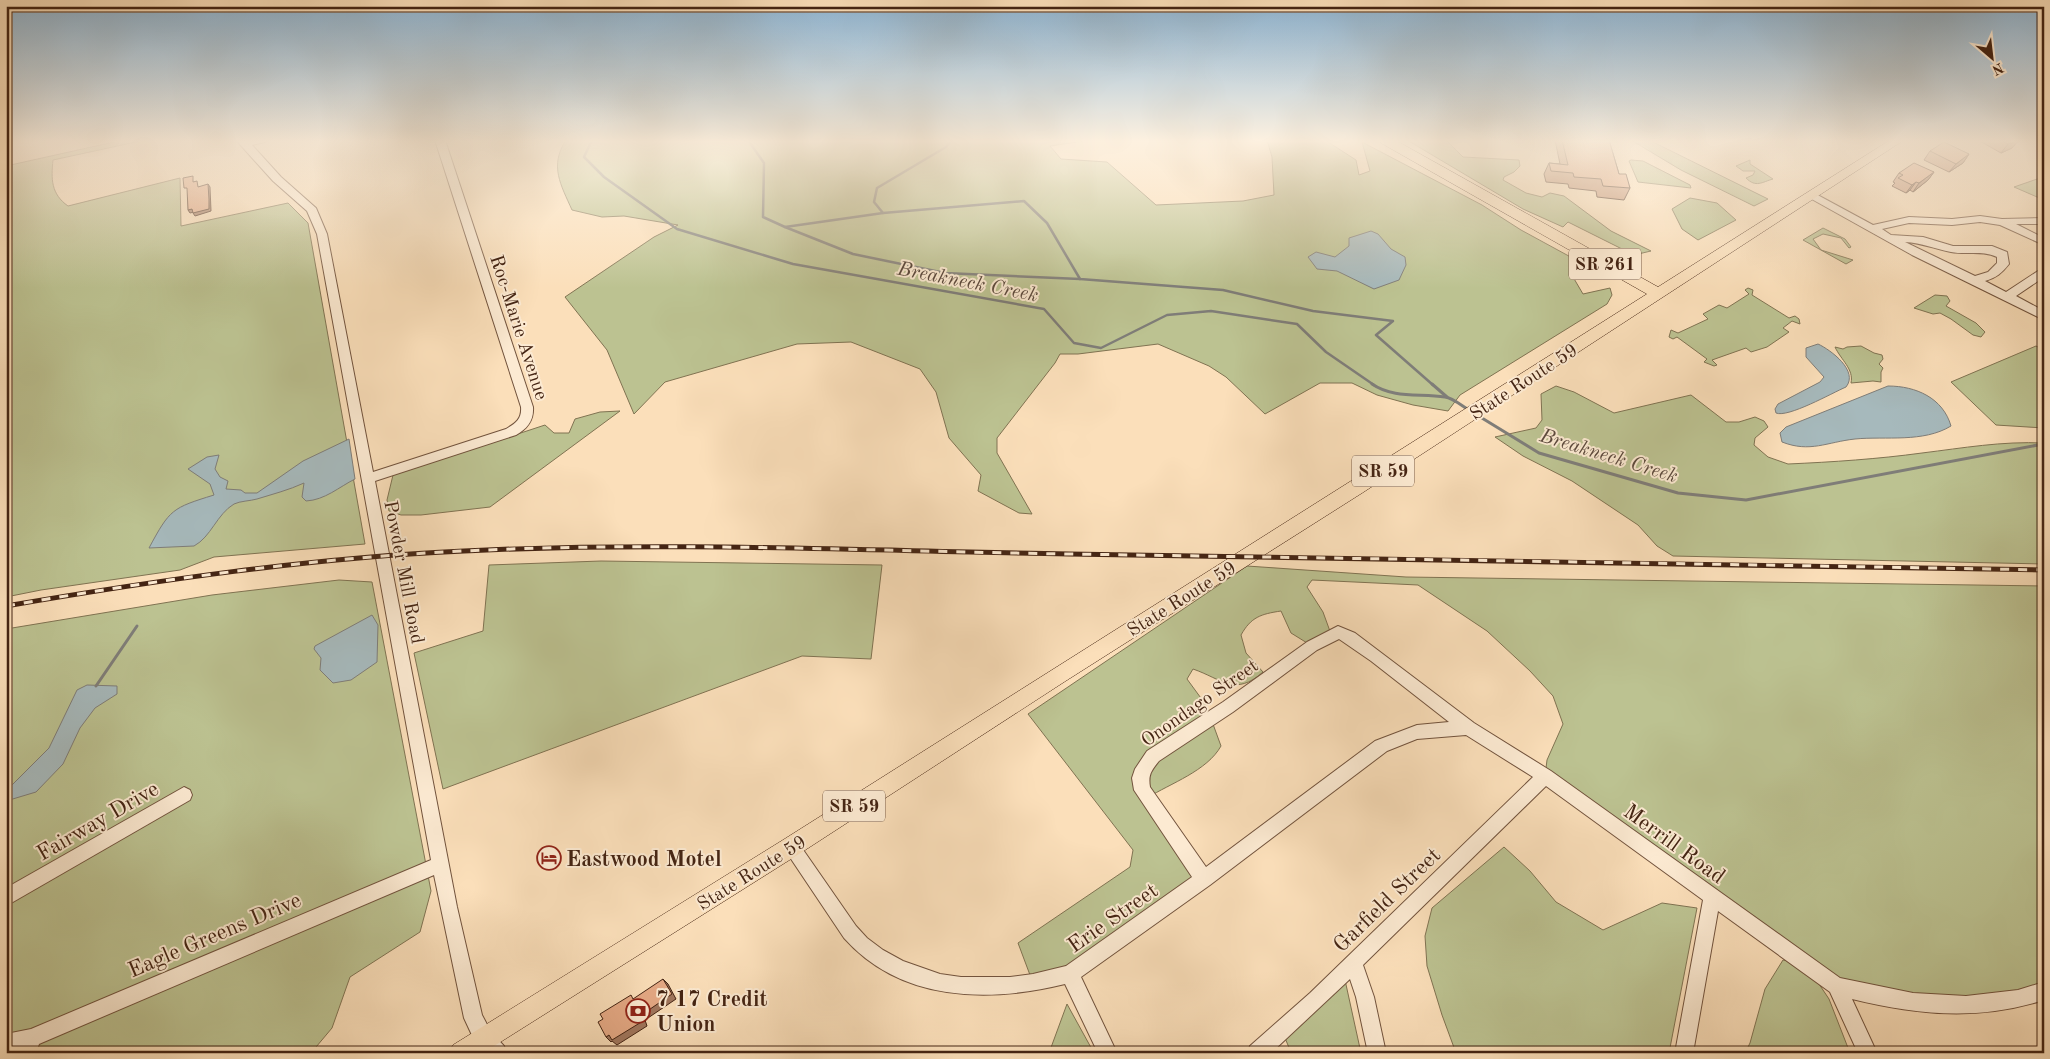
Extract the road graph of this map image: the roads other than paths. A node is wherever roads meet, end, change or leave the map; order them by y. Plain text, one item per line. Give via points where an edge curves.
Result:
1 (289, 189) edge
2 (456, 189) edge
3 (1473, 189) edge
4 (1821, 189) edge
5 (1812, 195) junction
6 (2044, 221) edge
7 (2002, 222) junction
8 (1873, 228) junction
9 (1889, 237) junction
10 (2044, 242) edge
11 (2044, 271) edge
12 (1974, 280) junction
13 (1658, 294) junction
14 (2007, 297) junction
15 (2044, 316) edge
16 (367, 479) junction
17 (1312, 646) joint
18 (1468, 728) junction
19 (1545, 776) junction
20 (184, 795) dead end
21 (791, 846) junction
22 (440, 864) junction
23 (1204, 879) junction
24 (6, 898) edge
25 (1712, 898) junction
26 (1353, 961) junction
27 (1070, 974) junction
28 (1836, 986) junction
29 (2044, 991) edge
30 (6, 1044) edge
31 (29, 1046) edge
32 (490, 1046) edge
33 (462, 1053) edge
34 (1108, 1053) edge
35 (1256, 1053) edge
36 (1377, 1053) edge
37 (1684, 1053) edge
38 (1868, 1053) edge

1 - 16 street, Powder Mill Road via 312,210 317,220
2 - 16 street, Roc-Marie Avenue via 528,414 523,425 511,432
3 - 13 main road, SR 261
4 - 5 main road, State Route 59 / SR 59
5 - 8 street
5 - 13 main road, State Route 59 / SR 59
6 - 7 street
7 - 8 street via 1980,219 1952,222 1909,220
7 - 10 street
8 - 9 street
9 - 12 street
9 - 12 street via 1923,240 1952,249 1992,250 2003,255 2003,264 1992,275
11 - 14 street
12 - 14 street
13 - 21 main road, State Route 59 / SR 59
14 - 15 street
16 - 22 street, Powder Mill Road
17 - 18 street, Merrill Road via 1338,632 1350,637
17 - 23 street, Onondago Street via 1153,756 1143,768 1140,778 1142,790
18 - 19 street, Merrill Road
18 - 23 street, Erie Street via 1417,732 1381,746
19 - 25 street, Merrill Road
19 - 26 street, Garfield Street
20 - 24 street, Fairway Drive
21 - 27 street, Erie Street via 850,932 877,956 898,968 937,982 961,986 1010,986
21 - 32 main road, State Route 59 / SR 59
22 - 31 street, Eagle Greens Drive
22 - 32 street, Powder Mill Road via 472,1018
23 - 27 street, Erie Street
25 - 28 street, Merrill Road
25 - 37 street
26 - 35 street, Garfield Street
26 - 36 street via 1366,997
27 - 34 street
28 - 29 street, Merrill Road via 1931,1005 1997,1003
28 - 38 street
30 - 31 street, Eagle Greens Drive
32 - 33 main road, State Route 59 / SR 59

